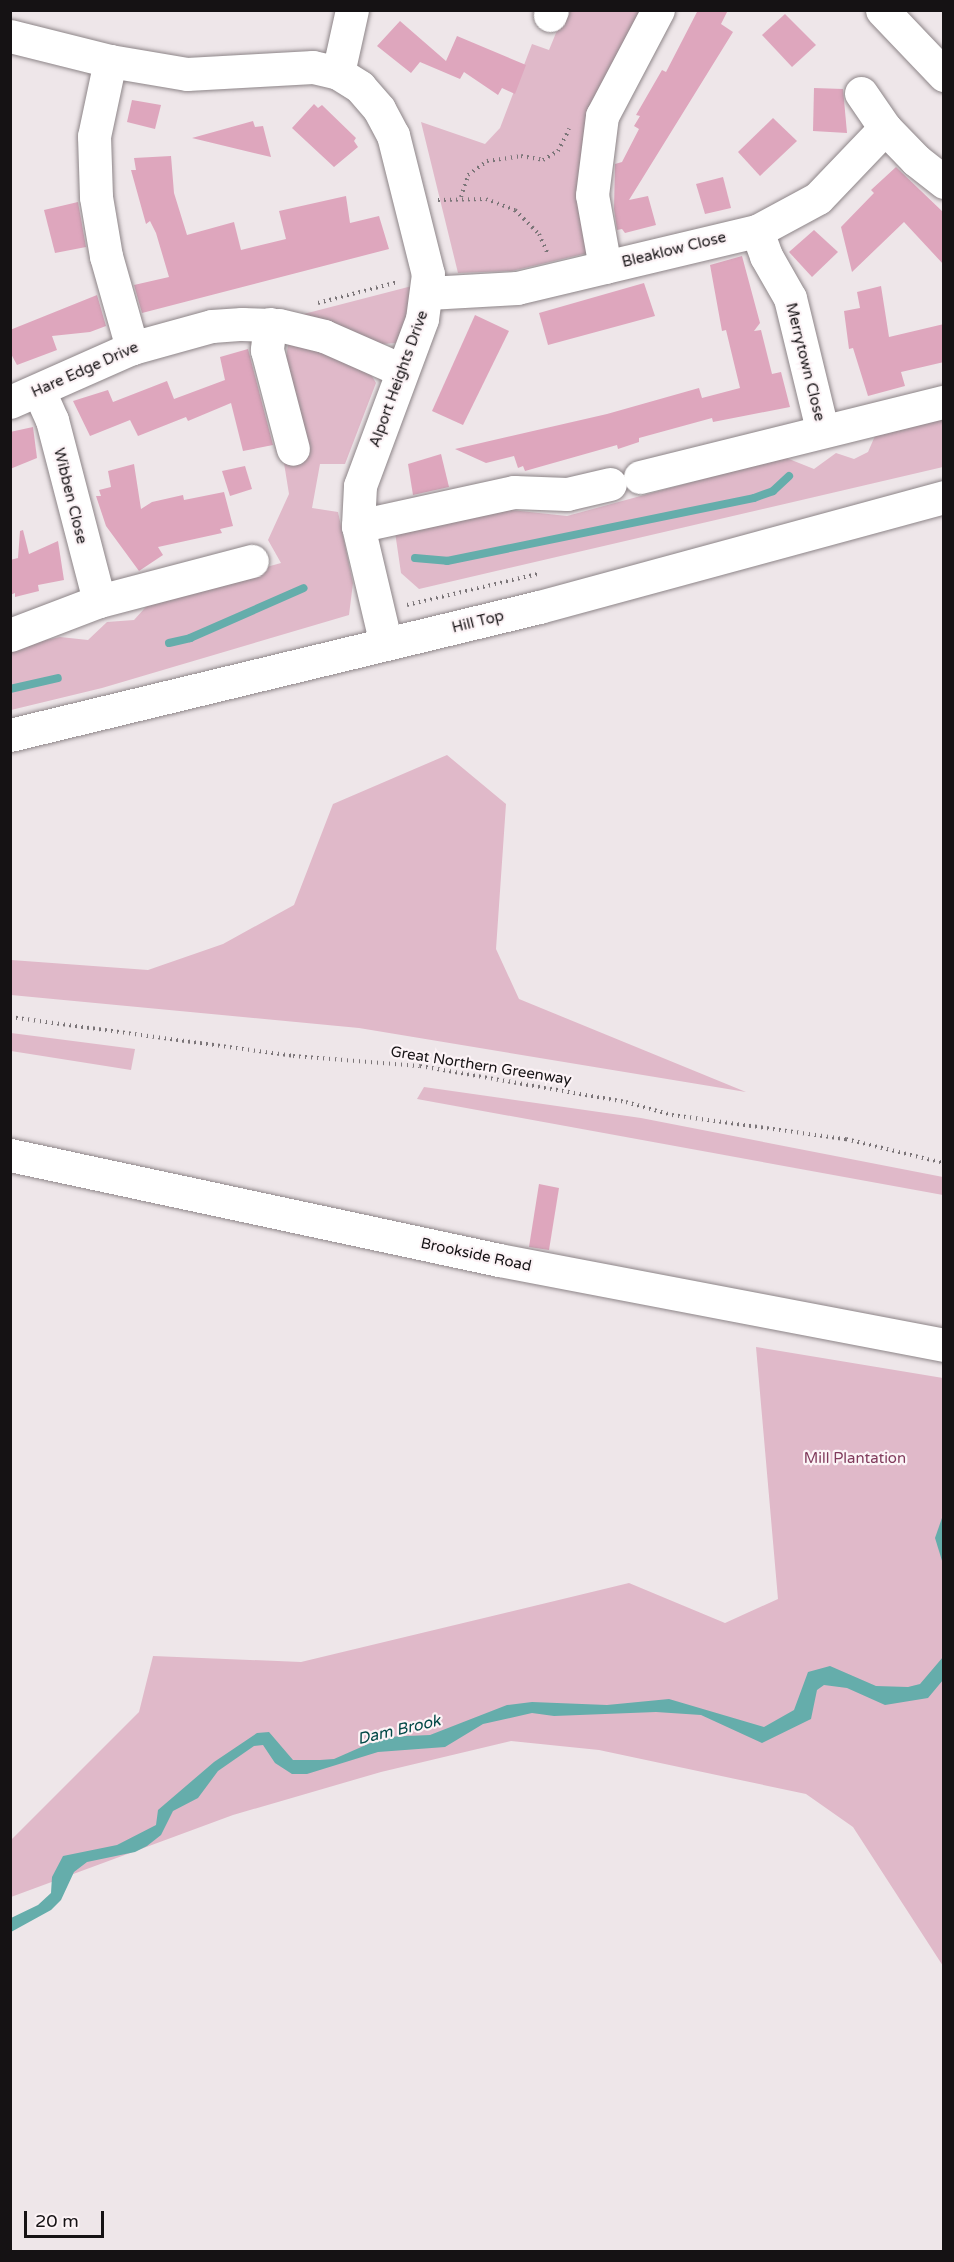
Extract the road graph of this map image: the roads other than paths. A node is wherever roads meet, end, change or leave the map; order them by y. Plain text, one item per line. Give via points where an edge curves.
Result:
1 (352, 10) edge
2 (658, 10) edge
3 (882, 10) edge
4 (18, 28) edge
5 (110, 61) junction
6 (338, 73) junction
7 (944, 75) edge
8 (861, 93) dead end
9 (885, 128) junction
10 (944, 182) edge
11 (757, 231) junction
12 (605, 267) junction
13 (428, 293) junction
14 (270, 324) junction
15 (132, 348) junction
16 (402, 370) junction
17 (25, 396) edge
18 (944, 402) edge
19 (822, 429) junction
20 (293, 449) dead end
21 (944, 497) edge
22 (358, 526) junction
23 (252, 561) dead end
24 (99, 602) junction
25 (10, 635) edge
26 (386, 644) junction
27 (10, 735) edge
28 (10, 1155) edge
29 (944, 1345) edge

1 - 6 street
2 - 12 street via 602,116 592,195
3 - 7 street
4 - 5 street, Alport Heights Drive
5 - 6 street, Alport Heights Drive via 187,74 313,67
5 - 15 street via 94,136 96,197 106,256
6 - 13 street, Alport Heights Drive via 360,87 379,109 393,135 426,259
8 - 9 street
9 - 10 street
9 - 11 street, Bleaklow Close via 818,198
11 - 12 street, Bleaklow Close
11 - 19 street, Merrytown Close via 790,298
12 - 13 street, Bleaklow Close via 477,293
13 - 16 street, Alport Heights Drive
14 - 15 street, Hare Edge Drive via 212,326
14 - 16 street, Hare Edge Drive via 324,336
14 - 20 street via 267,350
15 - 17 street, Hare Edge Drive
16 - 22 street, Alport Heights Drive via 360,486
17 - 24 street, Wibben Close via 52,420
18 - 19 street, Merrytown Close
19 - 22 street, Merrytown Close via 567,494 514,492
21 - 26 street, Hill Top via 539,607
22 - 26 street, Alport Heights Drive
23 - 24 street
24 - 25 street
26 - 27 street, Hill Top
28 - 29 street, Brookside Road via 499,1260

